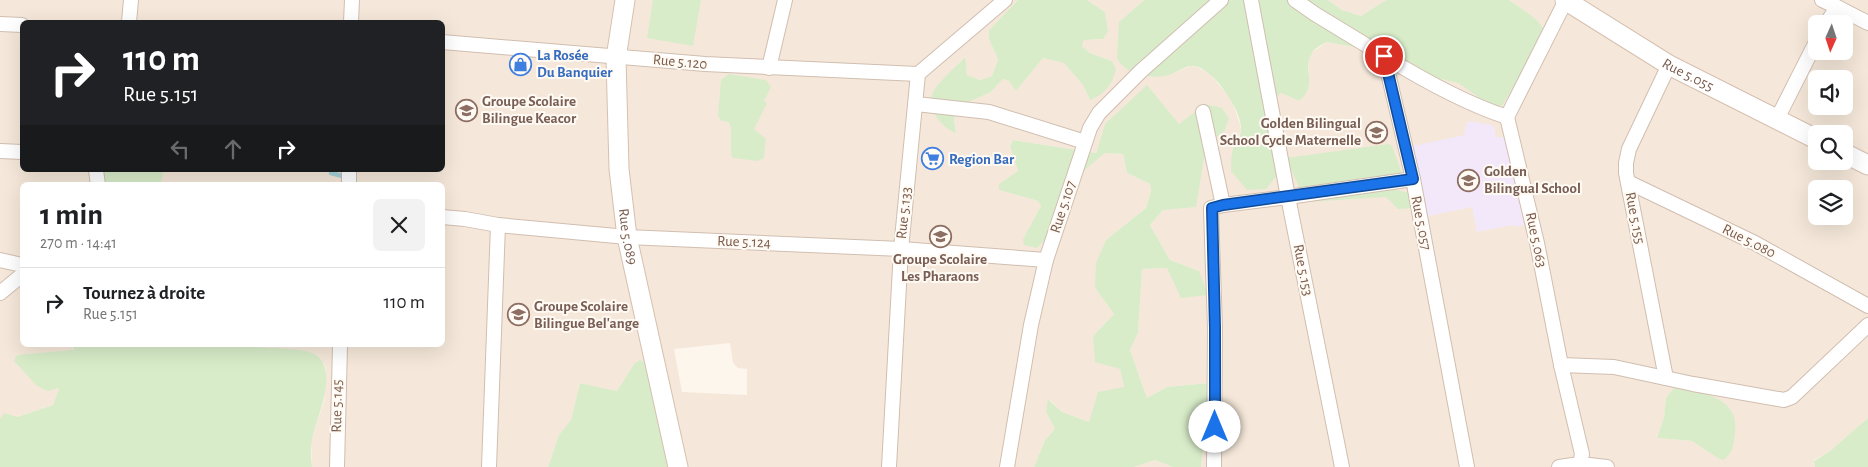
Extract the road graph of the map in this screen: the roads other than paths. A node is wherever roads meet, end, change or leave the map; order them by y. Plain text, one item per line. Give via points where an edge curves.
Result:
1 (131, 0) edge
2 (352, 0) edge
3 (625, 0) edge
4 (785, 0) edge
5 (1005, 0) edge
6 (1221, 0) edge
7 (1251, 0) edge
8 (1295, 0) edge
9 (1565, 0) edge
10 (1822, 0) edge
11 (1837, 7) junction
12 (1832, 15) edge
13 (129, 20) edge
14 (351, 20) edge
15 (1868, 23) edge
16 (0, 24) edge
17 (20, 25) edge
18 (445, 42) edge
19 (1384, 56) junction
20 (616, 58) junction
21 (1808, 58) edge
22 (1669, 65) junction
23 (769, 68) junction
24 (918, 74) junction
25 (916, 104) junction
26 (1203, 112) dead end
27 (1507, 117) junction
28 (1777, 119) junction
29 (1808, 135) edge
30 (1085, 142) junction
31 (0, 151) edge
32 (20, 152) edge
33 (1853, 158) edge
34 (1868, 165) edge
35 (1413, 179) junction
36 (1628, 182) junction
37 (1288, 197) junction
38 (1223, 205) junction
39 (445, 217) edge
40 (498, 225) junction
41 (627, 237) junction
42 (901, 249) junction
43 (0, 260) edge
44 (1046, 260) junction
45 (20, 265) edge
46 (20, 277) edge
47 (0, 293) edge
48 (1868, 306) edge
49 (1868, 325) edge
50 (340, 347) edge
51 (1561, 365) junction
52 (1666, 378) junction
53 (1580, 464) junction
54 (336, 467) edge
55 (489, 467) edge
56 (678, 467) edge
57 (889, 467) edge
58 (1007, 467) edge
59 (1214, 467) edge
60 (1342, 467) edge
61 (1467, 467) edge
62 (1559, 467) edge
63 (1607, 467) edge

1 - 13 street
2 - 14 street
3 - 20 street, Rue 5.089
4 - 23 street
5 - 24 street
6 - 30 street, Rue 5.107 via 1099,113
7 - 37 street, Rue 5.153
8 - 19 street
9 - 22 street, Rue 5.055
9 - 27 street
10 - 11 street
11 - 12 street
11 - 15 street
16 - 17 street
18 - 20 street, Rue 5.120
19 - 27 street via 1480,108
19 - 35 street, Rue 5.057
20 - 23 street, Rue 5.120
20 - 41 street, Rue 5.089 via 619,168
21 - 28 street
22 - 28 street, Rue 5.055
22 - 36 street, Rue 5.155 via 1628,149
23 - 24 street, Rue 5.120
24 - 25 street, Rue 5.133
25 - 30 street via 989,112
25 - 42 street, Rue 5.133
26 - 38 street
27 - 51 street, Rue 5.063 via 1537,243
28 - 29 street, Rue 5.055
30 - 44 street, Rue 5.107
31 - 32 street
33 - 34 street
35 - 37 street
35 - 61 street, Rue 5.057
36 - 48 street, Rue 5.080 via 1755,243
36 - 52 street, Rue 5.155
37 - 38 street
37 - 60 street, Rue 5.153
38 - 59 street via 1211,210 1215,328
39 - 40 street, Rue 5.124
40 - 41 street, Rue 5.124
40 - 55 street
41 - 42 street, Rue 5.124
41 - 56 street, Rue 5.089
42 - 44 street, Rue 5.124
42 - 57 street, Rue 5.133
43 - 45 street
44 - 58 street, Rue 5.107 via 1031,325
46 - 47 street
49 - 52 street via 1792,397 1784,400
50 - 54 street, Rue 5.145
51 - 52 street via 1614,367
51 - 53 street, Rue 5.063 via 1582,454
53 - 62 street
53 - 63 street

